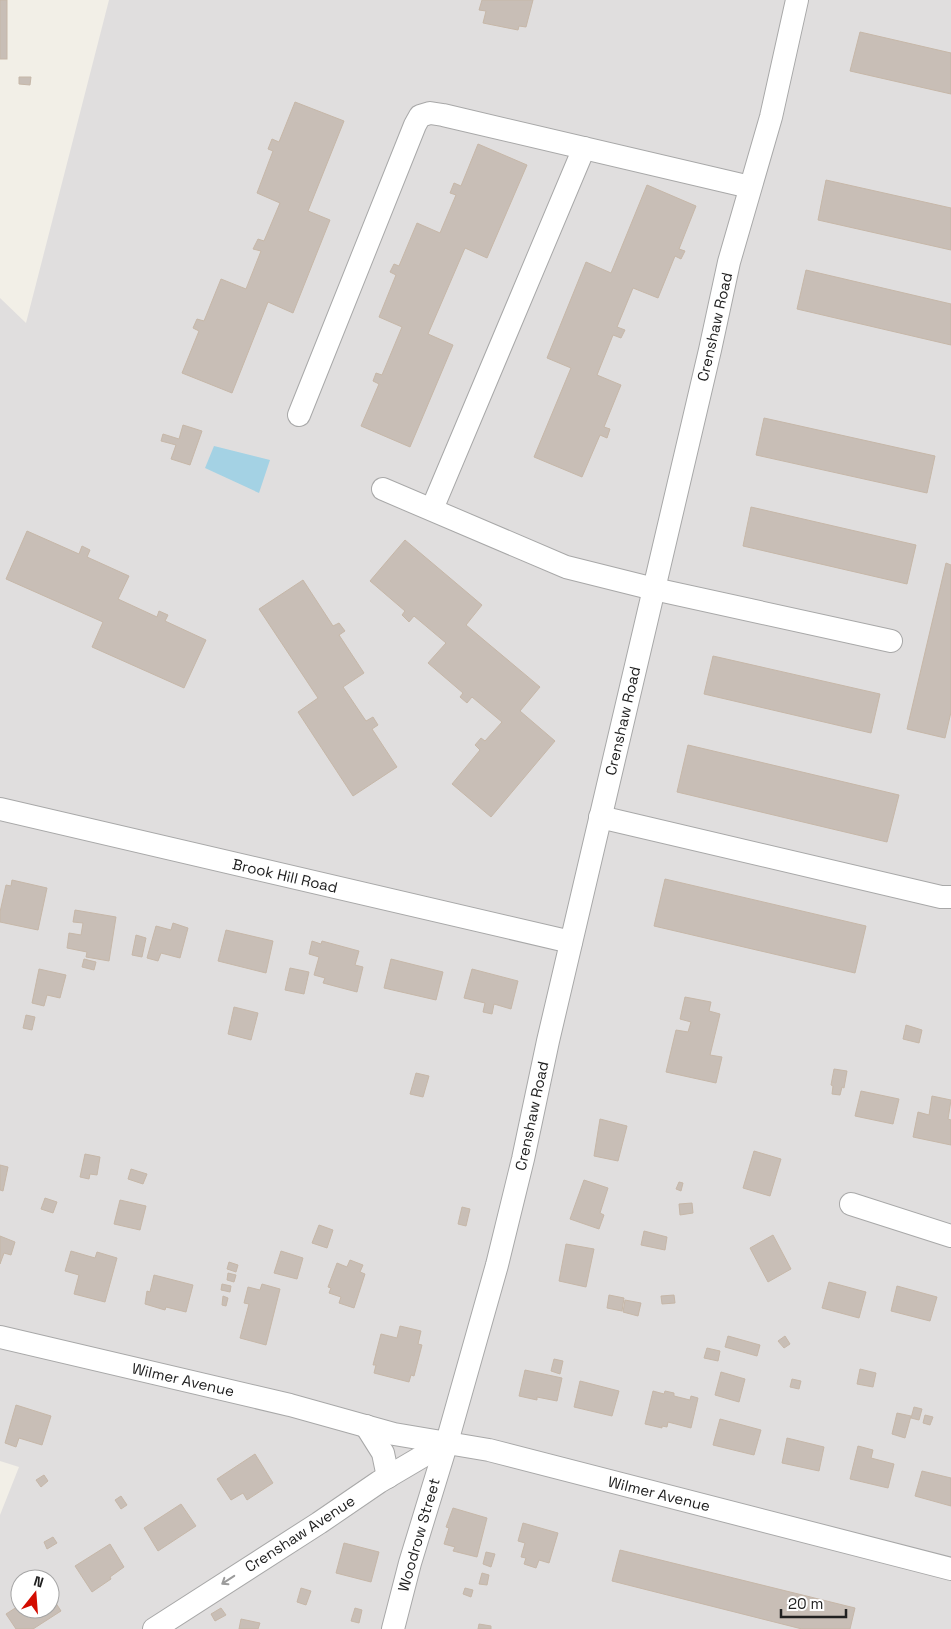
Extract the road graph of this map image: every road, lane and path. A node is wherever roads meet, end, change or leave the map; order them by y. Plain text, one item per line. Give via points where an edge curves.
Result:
1 (797, 0) edge
2 (584, 148) junction
3 (750, 187) junction
4 (299, 414) dead end
5 (383, 489) dead end
6 (432, 509) junction
7 (654, 589) junction
8 (891, 641) dead end
9 (0, 809) edge
10 (600, 817) junction
11 (951, 896) edge
12 (571, 942) junction
13 (851, 1204) dead end
14 (951, 1236) edge
15 (0, 1336) edge
16 (366, 1426) junction
17 (447, 1442) junction
18 (388, 1477) junction
19 (951, 1569) edge
20 (154, 1629) edge
21 (393, 1629) edge

1 - 3 street, Crenshaw Road via 773,107
2 - 3 street
2 - 4 street via 443,115 430,113 420,116
2 - 6 street
3 - 7 street, Crenshaw Road via 729,262
5 - 6 street
6 - 7 street via 566,567
7 - 8 street
7 - 10 street, Crenshaw Road
9 - 12 street, Brook Hill Road
10 - 11 street via 941,897
10 - 12 street, Crenshaw Road
12 - 17 street, Crenshaw Road via 497,1265
13 - 14 street
15 - 16 street, Wilmer Avenue
16 - 17 street, Wilmer Avenue
16 - 18 street via 383,1453
17 - 18 street, Crenshaw Avenue
17 - 19 street, Wilmer Avenue
17 - 21 street, Woodrow Street
18 -> 20 street, Crenshaw Avenue

